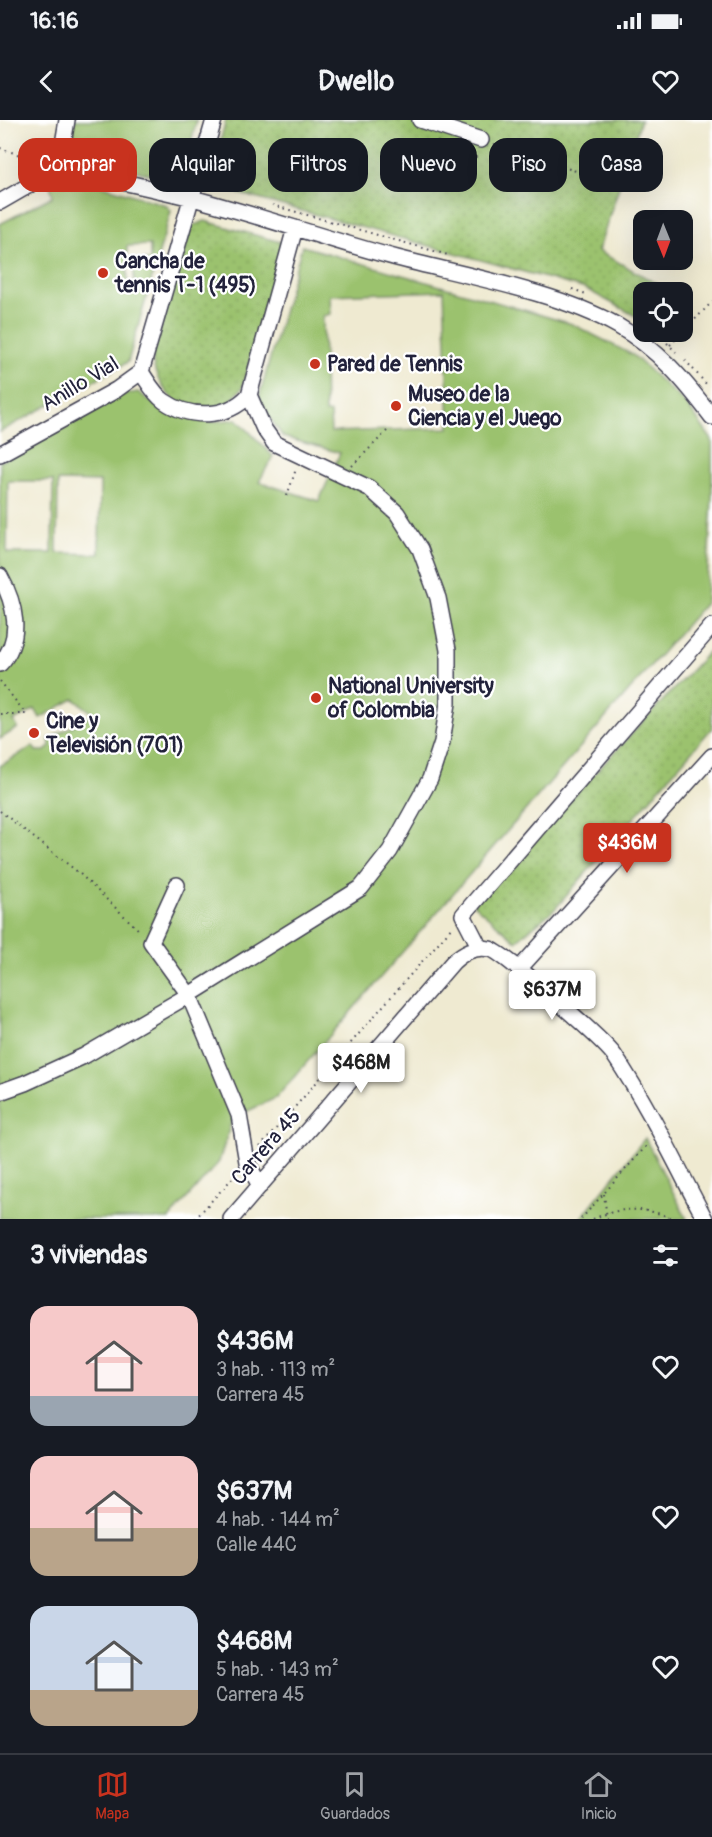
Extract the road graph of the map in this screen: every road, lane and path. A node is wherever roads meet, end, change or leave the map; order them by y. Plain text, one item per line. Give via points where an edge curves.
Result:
1 (67, 120) edge
2 (214, 120) edge
3 (420, 120) edge
4 (442, 127) junction
5 (64, 138) edge
6 (481, 140) junction
7 (0, 148) edge
8 (18, 154) edge
9 (579, 172) edge
10 (137, 186) edge
11 (18, 192) edge
12 (191, 198) junction
13 (0, 202) edge
14 (268, 204) dead end
15 (295, 228) junction
16 (451, 255) dead end
17 (565, 287) dead end
18 (594, 298) dead end
19 (712, 302) edge
20 (661, 356) junction
21 (141, 372) junction
22 (249, 395) junction
23 (712, 417) edge
24 (388, 430) dead end
25 (0, 454) edge
26 (301, 455) junction
27 (344, 474) junction
28 (287, 496) dead end
29 (0, 576) edge
30 (712, 627) edge
31 (0, 664) edge
32 (0, 681) edge
33 (0, 714) edge
34 (712, 756) edge
35 (0, 811) edge
36 (177, 885) dead end
37 (463, 915) junction
38 (151, 942) junction
39 (480, 948) junction
40 (519, 969) junction
41 (189, 995) junction
42 (0, 1092) edge
43 (659, 1132) junction
44 (247, 1162) junction
45 (260, 1186) junction
46 (604, 1194) junction
47 (606, 1213) junction
48 (240, 1216) edge
49 (195, 1219) edge
50 (581, 1219) edge
51 (593, 1219) edge
52 (607, 1219) edge
53 (674, 1219) edge
54 (705, 1219) edge

1 - 5 street
2 - 12 street, Anillo Vial
3 - 4 street
4 - 6 street
4 - 6 path via 433,162 447,178 468,174
6 - 9 path
7 - 8 path
10 - 12 street
11 - 13 street
12 - 15 street
12 - 21 street, Anillo Vial
14 - 16 path
15 - 20 street via 568,304 619,326
15 - 22 street
17 - 18 path
19 - 20 path
20 - 23 street
21 - 22 street via 163,401 192,412 212,414 230,410
21 - 25 street, Anillo Vial
22 - 26 street via 274,443
24 - 27 path
26 - 27 street
26 - 28 path
27 - 41 street via 369,488 397,513 420,549 438,598 449,685 437,762 402,831 362,888
29 - 31 street via 11,597 15,631 10,650
30 - 37 street
32 - 33 path via 26,714
34 - 40 street
35 - 38 path via 79,873
36 - 38 street
37 - 39 street
37 - 44 path
38 - 41 street
39 - 40 street via 498,952
39 - 45 street, Carrera 45 via 453,962
40 - 43 street via 612,1053
41 - 42 street via 84,1056
41 - 44 street via 238,1115
43 - 46 path
43 - 54 street
44 - 45 street
44 - 49 path
45 - 48 street, Carrera 45
46 - 47 path
46 - 50 path
47 - 51 path
47 - 52 path
47 - 53 path via 640,1209

